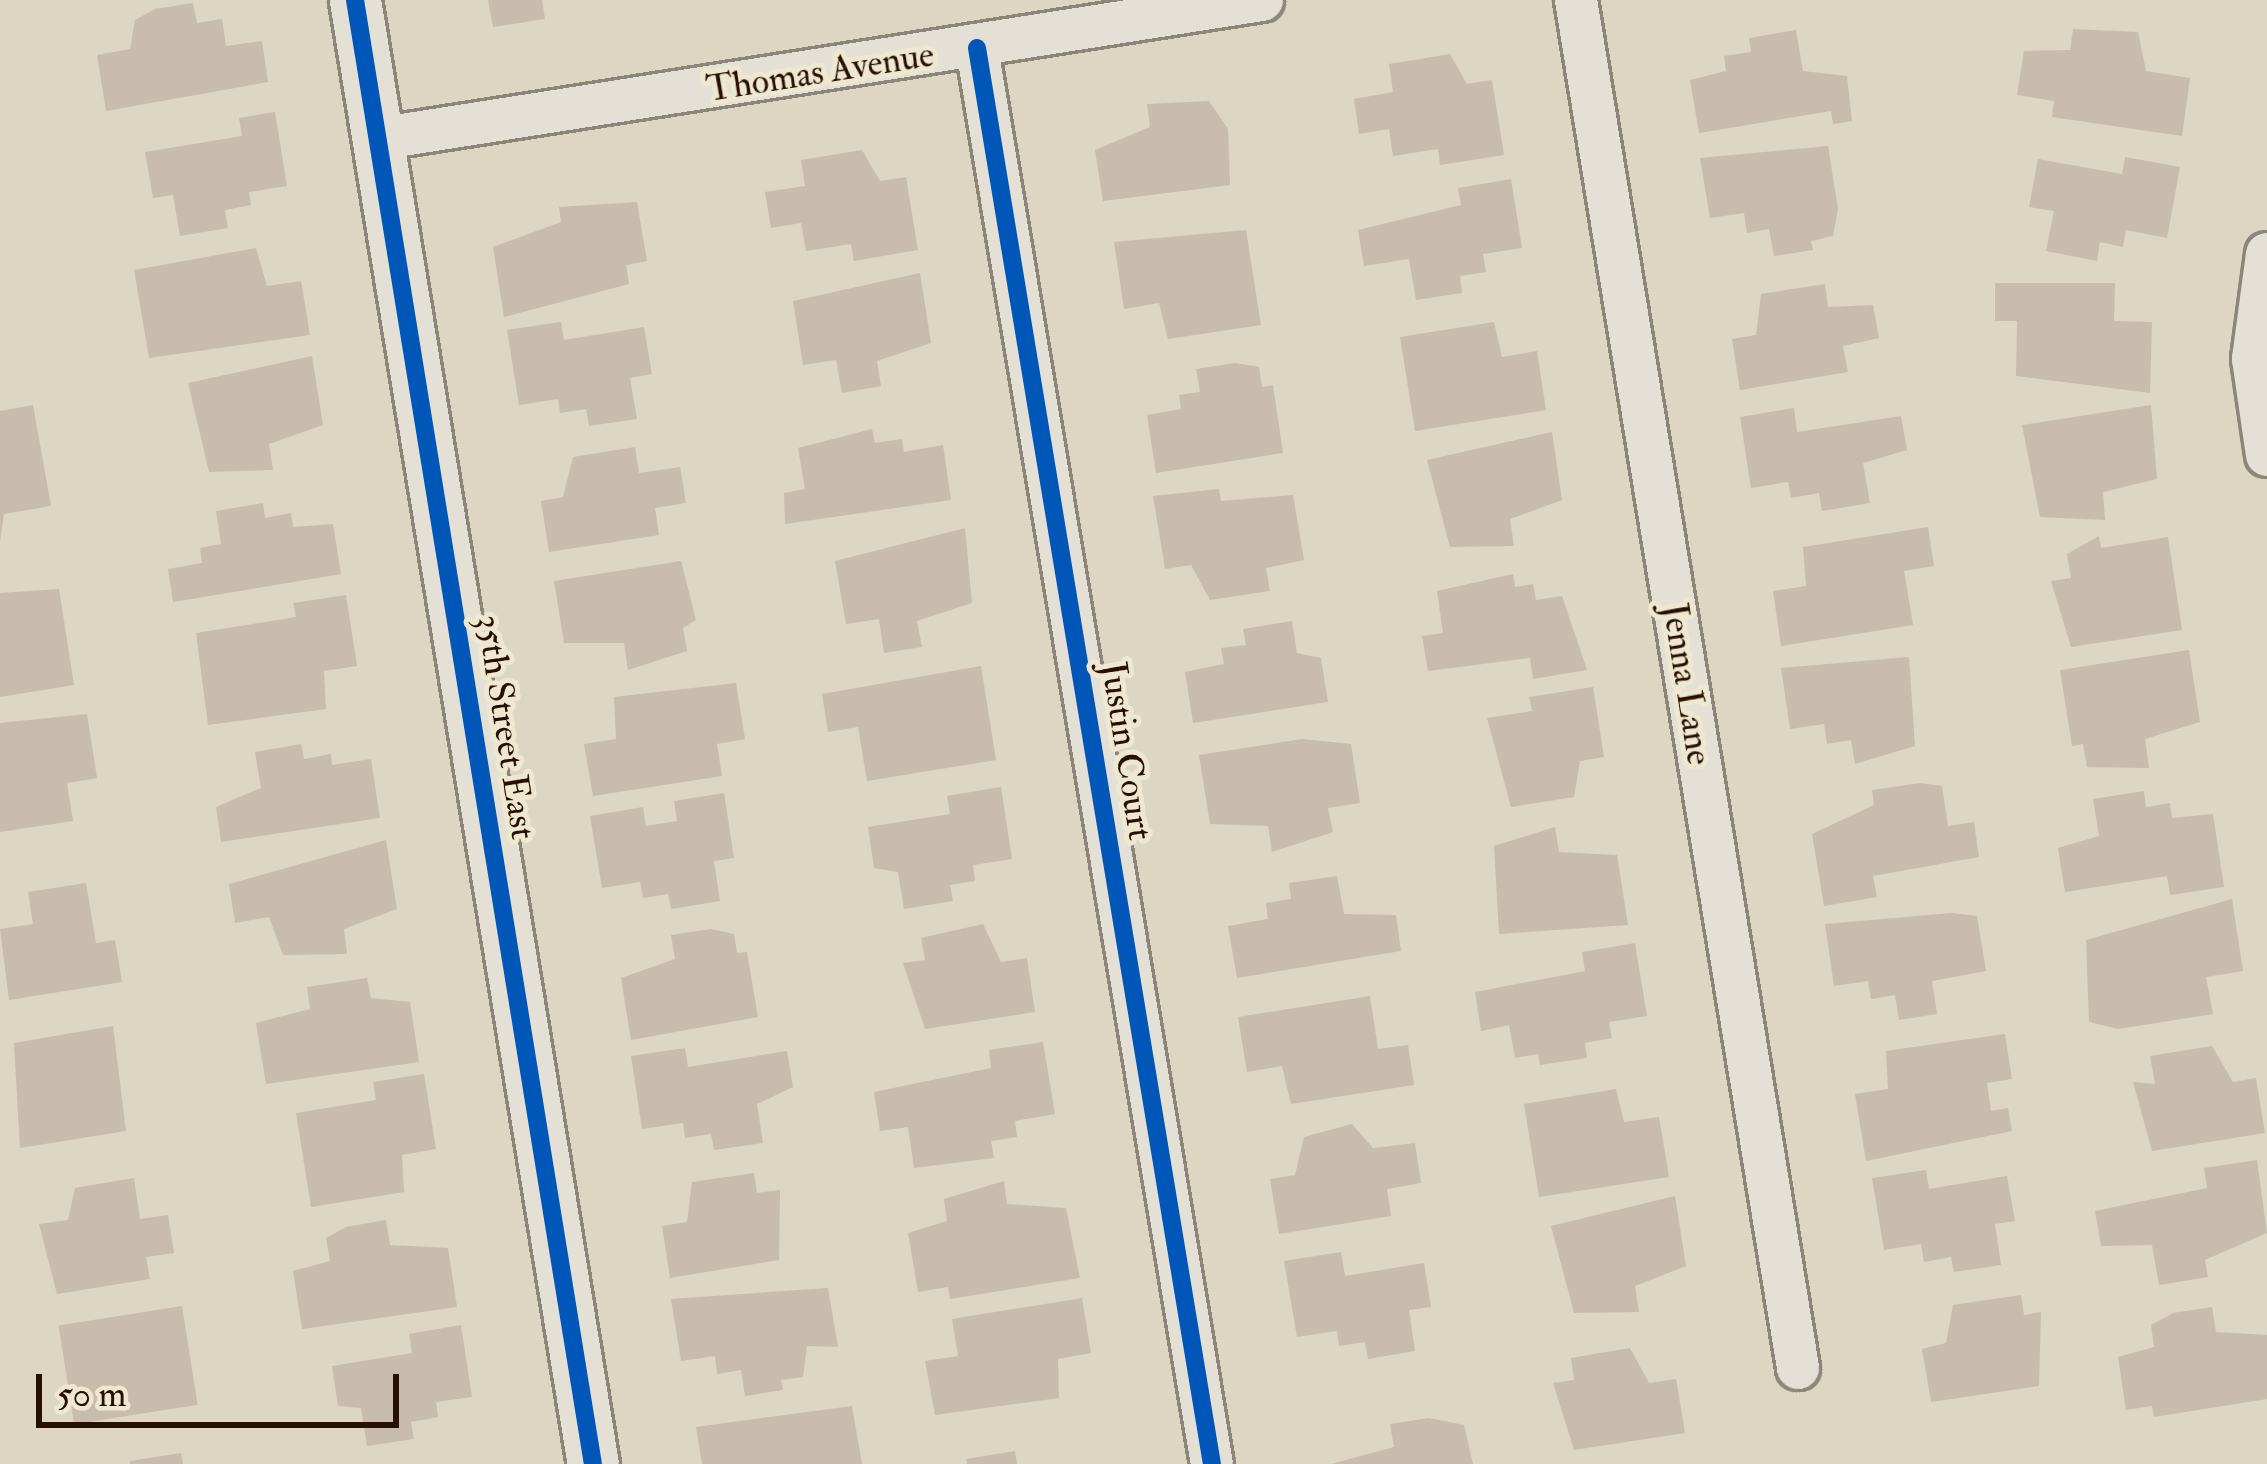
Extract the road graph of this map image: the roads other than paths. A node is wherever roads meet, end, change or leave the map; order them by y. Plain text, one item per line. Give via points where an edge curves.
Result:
1 (355, 0) edge
2 (1262, 0) edge
3 (1576, 0) edge
4 (977, 48) junction
5 (377, 139) junction
6 (2267, 254) edge
7 (2267, 455) edge
8 (1798, 1367) dead end
9 (593, 1464) edge
10 (1212, 1464) edge

1 - 5 street, 35th Street East
2 - 4 street, Thomas Avenue
3 - 8 street, Jenna Lane
4 - 5 street, Thomas Avenue
4 - 10 street, Justin Court
5 - 9 street, 35th Street East
6 - 7 street via 2252,359

